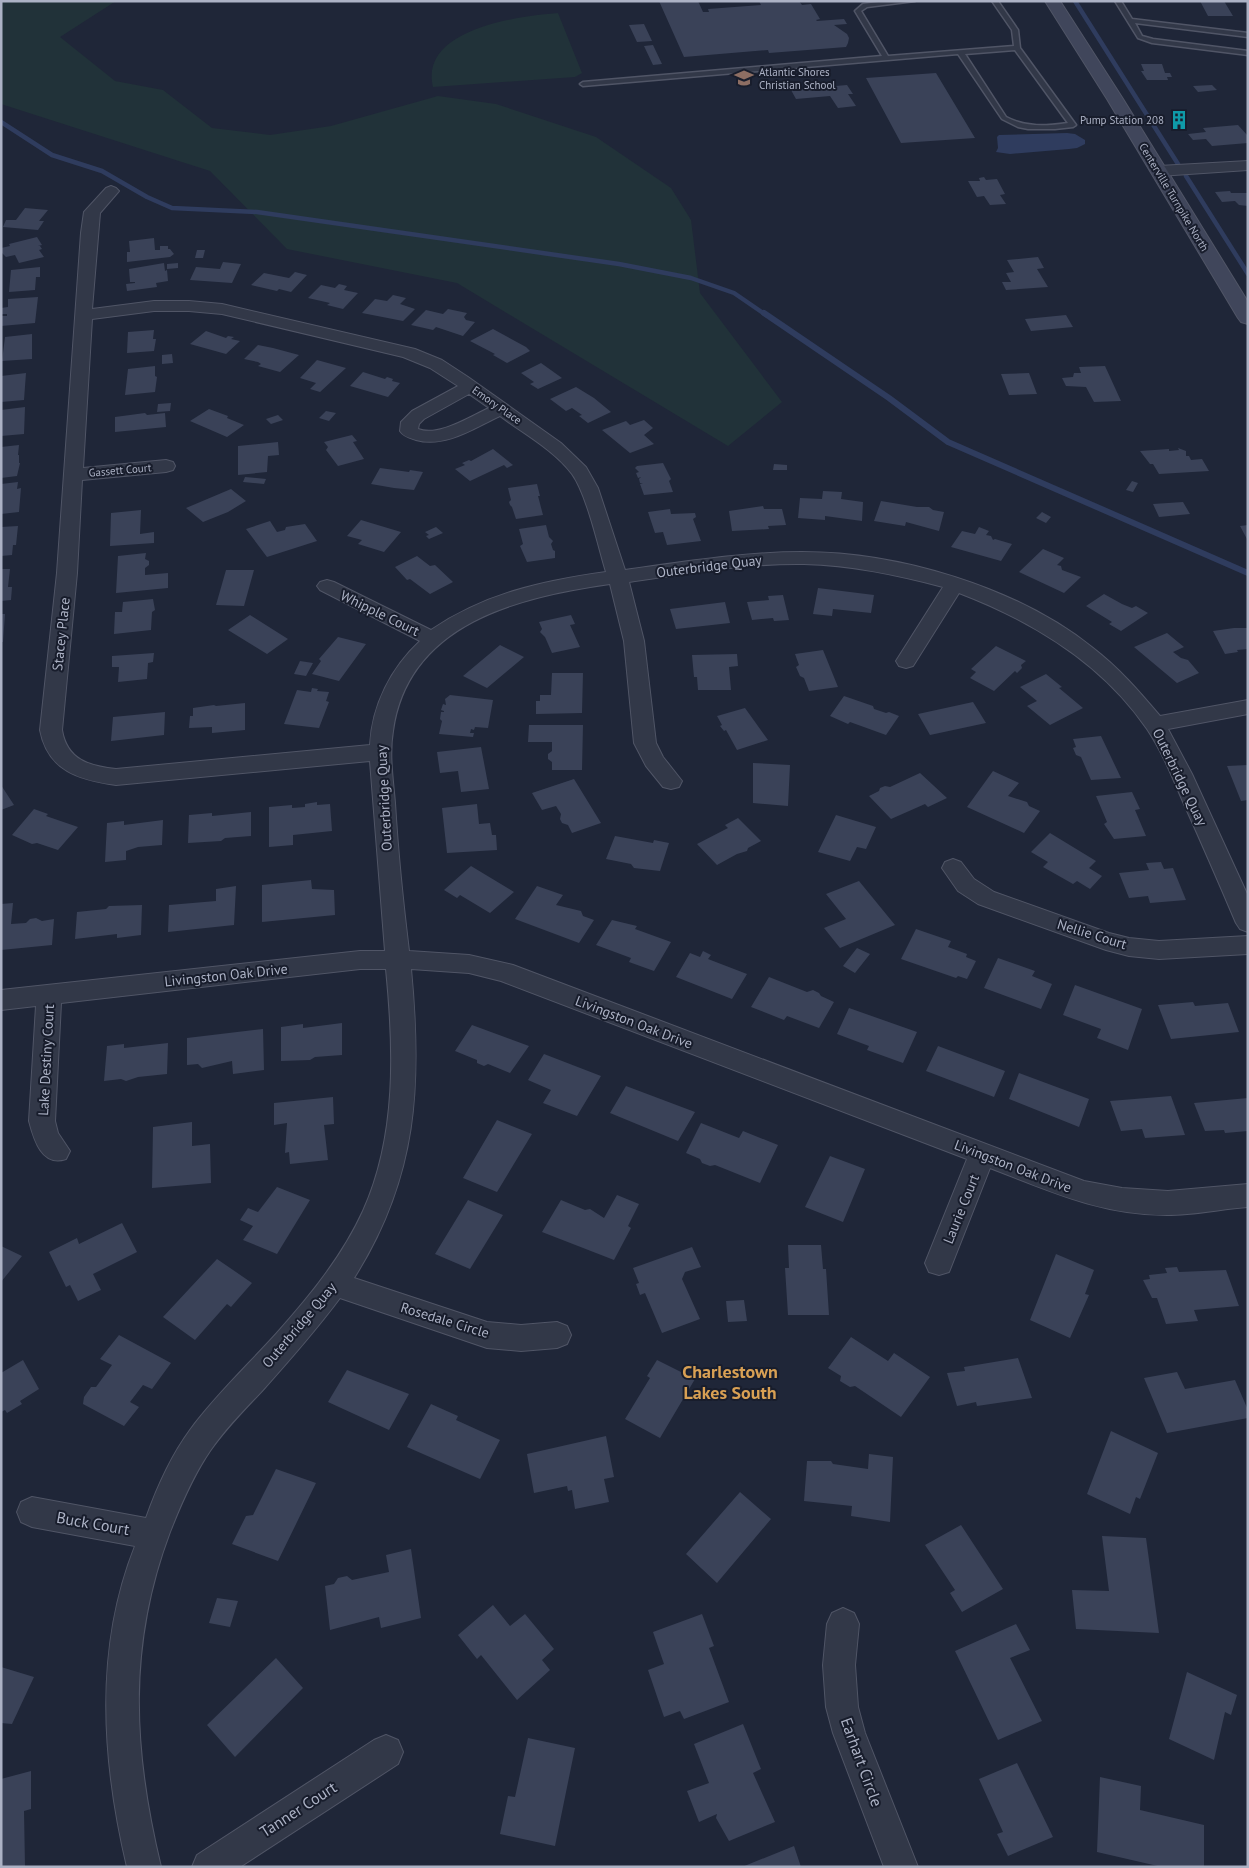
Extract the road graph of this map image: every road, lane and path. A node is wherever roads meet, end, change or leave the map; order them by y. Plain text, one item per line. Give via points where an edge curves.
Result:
1 (912, 1) edge
2 (995, 1) edge
3 (1052, 1) edge
4 (1118, 1) edge
5 (1130, 21) junction
6 (1248, 34) edge
7 (1016, 48) junction
8 (960, 52) junction
9 (1248, 53) edge
10 (886, 58) junction
11 (583, 84) dead end
12 (1248, 165) edge
13 (1159, 171) junction
14 (111, 191) dead end
15 (83, 315) junction
16 (1248, 318) edge
17 (470, 387) junction
18 (502, 409) junction
19 (166, 466) dead end
20 (73, 474) junction
21 (618, 577) junction
22 (954, 585) junction
23 (327, 586) dead end
24 (433, 639) junction
25 (906, 661) dead end
26 (1248, 707) edge
27 (1154, 724) junction
28 (380, 752) junction
29 (671, 781) dead end
30 (953, 868) dead end
31 (1248, 924) edge
32 (1248, 945) edge
33 (397, 959) junction
34 (49, 995) junction
35 (1, 1000) edge
36 (57, 1151) dead end
37 (982, 1154) junction
38 (1248, 1194) edge
39 (939, 1263) dead end
40 (335, 1284) junction
41 (557, 1335) dead end
42 (32, 1512) dead end
43 (153, 1534) junction
44 (843, 1624) dead end
45 (386, 1752) dead end
46 (144, 1867) edge
47 (209, 1867) edge
48 (901, 1867) edge

1 - 10 lane via 865,5 858,11
2 - 7 lane via 1015,30
3 - 13 main road, Centerville Turnpike North
4 - 5 lane
5 - 6 lane
5 - 9 lane via 1140,37 1152,42
7 - 8 lane
7 - 8 lane via 1072,125 1030,129 1011,123 1004,118
8 - 10 lane
10 - 11 lane
12 - 13 street
13 - 16 main road, Centerville Turnpike North
14 - 15 street, Stacey Place via 92,212
15 - 17 street, Emory Place via 154,306 222,309 410,353 436,364
15 - 20 street, Stacey Place
17 - 18 street, Emory Place
17 - 18 street via 418,415 410,422 409,430 419,436 442,436
18 - 21 street, Emory Place via 555,447 579,471 589,488
19 - 20 street, Gassett Court
20 - 28 street, Stacey Place via 51,730 57,751 67,762 82,771 116,777
21 - 22 street, Outerbridge Quay via 804,558 878,566
21 - 24 street, Outerbridge Quay via 567,583 498,602 454,624
21 - 29 street, Emory Place via 634,641 640,714 646,743 654,761
22 - 25 street
22 - 27 street, Outerbridge Quay via 1022,613 1062,636 1114,677
23 - 24 street, Whipple Court
24 - 28 street, Outerbridge Quay via 402,675 382,727
26 - 27 street
27 - 31 street, Outerbridge Quay via 1169,748
28 - 33 street, Outerbridge Quay
30 - 32 street, Nellie Court via 966,885 986,898 1106,941 1158,950
33 - 34 street, Livingston Oak Drive via 360,960
33 - 37 street, Livingston Oak Drive via 469,964 504,972
33 - 40 street, Outerbridge Quay via 404,1040 402,1096 394,1156 385,1190 364,1236
34 - 35 street, Livingston Oak Drive
34 - 36 street, Lake Destiny Court via 42,1121 46,1137
37 - 38 street, Livingston Oak Drive via 1068,1187 1122,1200 1168,1203
37 - 39 street, Laurie Court
40 - 41 street, Rosedale Circle via 487,1335 521,1338
40 - 43 street, Outerbridge Quay via 308,1319 203,1436 178,1477
42 - 43 street, Buck Court
43 - 46 street, Outerbridge Quay via 126,1630 121,1682 122,1752 132,1823
44 - 48 street, Earhart Circle via 839,1665 842,1707
45 - 47 street, Tanner Court

